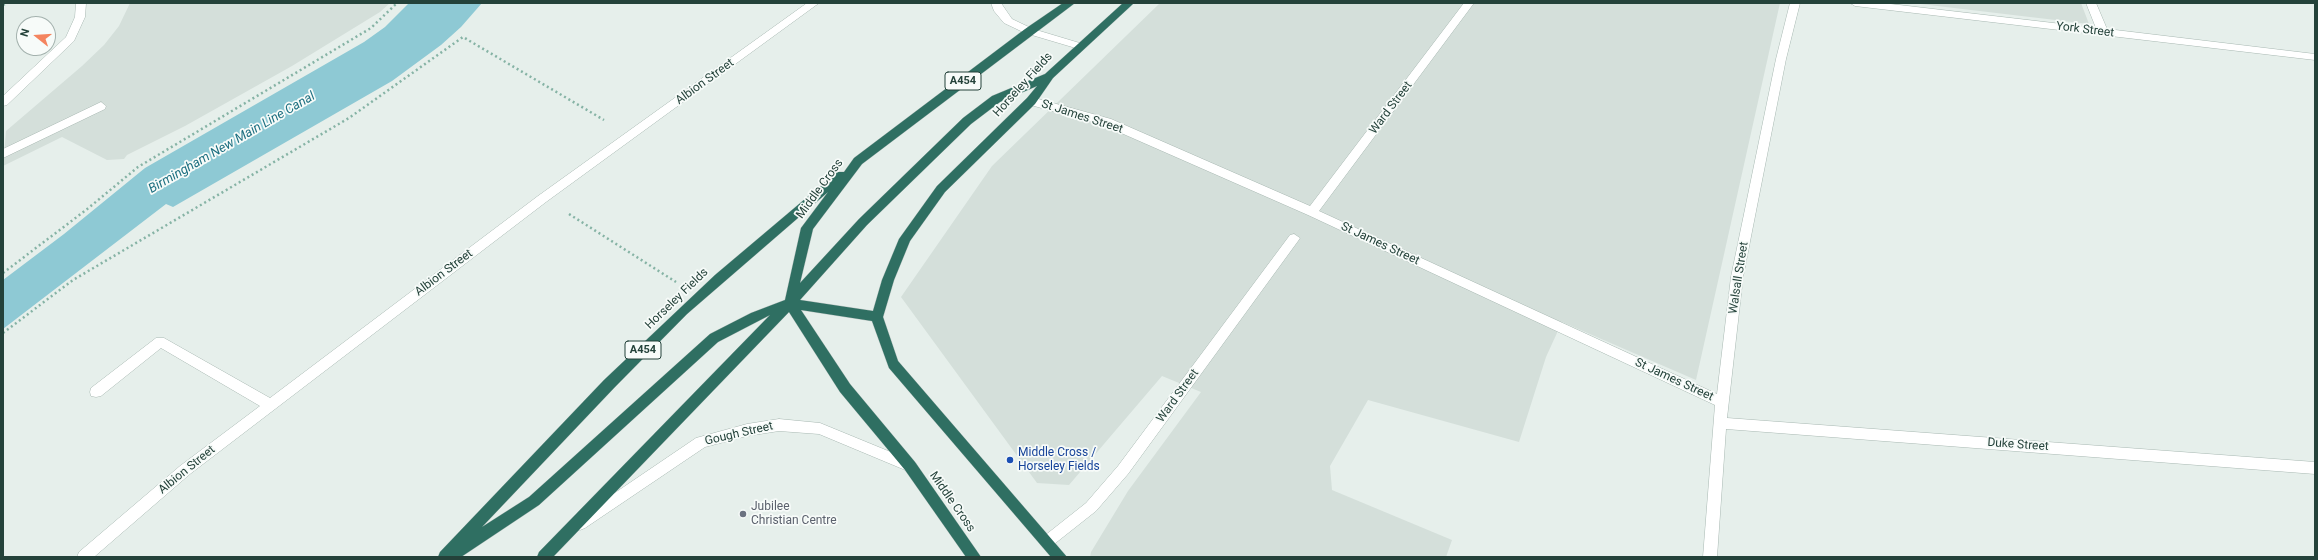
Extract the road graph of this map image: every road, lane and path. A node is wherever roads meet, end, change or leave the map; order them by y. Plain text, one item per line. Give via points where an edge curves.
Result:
1 (7, 3) edge
2 (81, 3) edge
3 (397, 3) edge
4 (814, 3) edge
5 (996, 3) edge
6 (1070, 3) edge
7 (1129, 3) edge
8 (1469, 3) edge
9 (1795, 3) edge
10 (1855, 3) edge
11 (2091, 3) edge
12 (3, 5) edge
13 (1029, 31) junction
14 (2103, 32) junction
15 (1079, 46) junction
16 (2315, 58) edge
17 (1049, 76) junction
18 (1031, 101) junction
19 (3, 102) edge
20 (100, 106) dead end
21 (630, 136) junction
22 (3, 154) edge
23 (858, 161) junction
24 (542, 199) junction
25 (1312, 212) junction
26 (1294, 238) dead end
27 (3, 273) edge
28 (698, 296) junction
29 (790, 303) junction
30 (877, 317) junction
31 (3, 333) edge
32 (96, 392) dead end
33 (1722, 402) junction
34 (270, 406) junction
35 (1721, 422) junction
36 (910, 466) junction
37 (2315, 468) edge
38 (567, 533) junction
39 (1048, 541) junction
40 (84, 557) edge
41 (445, 557) edge
42 (449, 557) edge
43 (544, 557) edge
44 (554, 557) edge
45 (974, 557) edge
46 (1060, 557) edge
47 (1710, 557) edge

1 - 12 path
2 - 19 street via 80,17 70,39
3 - 27 path via 371,28 138,167
4 - 21 street, Albion Street
5 - 13 street via 1008,21
6 - 13 highway, Middle Cross / A454
7 - 15 highway, Horseley Fields
8 - 25 street, Ward Street
9 - 33 street, Walsall Street via 1781,59 1737,277
10 - 14 street, York Street
11 - 14 street
13 - 15 street
13 - 23 highway, Middle Cross / A454
14 - 16 street, York Street
15 - 17 highway, Horseley Fields
17 - 18 highway, Horseley Fields
17 - 29 highway via 996,99 966,121 863,222
18 - 25 street, St James Street via 1107,122
18 - 30 highway, Horseley Fields via 941,189 905,239 888,280
20 - 22 street
21 - 24 street, Albion Street
21 - 31 path via 463,37 349,118 73,280
23 - 28 highway, Horseley Fields / A454
23 - 29 highway, Middle Cross / A454 via 807,228
24 - 28 path
24 - 34 street, Albion Street
25 - 33 street, St James Street
26 - 39 street, Ward Street via 1123,470 1091,507
28 - 41 highway, Horseley Fields / A454 via 609,384
29 - 30 highway
29 - 36 highway, Middle Cross via 844,388
29 - 38 highway
29 - 42 highway via 754,316 714,338 534,501
30 - 39 highway via 892,364
32 - 34 street via 160,342
33 - 35 street, Walsall Street
34 - 40 street, Albion Street via 184,470
35 - 37 street, Duke Street
35 - 47 street, Walsall Street
36 - 38 street, Gough Street via 820,429 779,425 747,430 701,442
36 - 45 highway, Middle Cross
38 - 43 highway
38 - 44 street, Gough Street
39 - 46 highway

